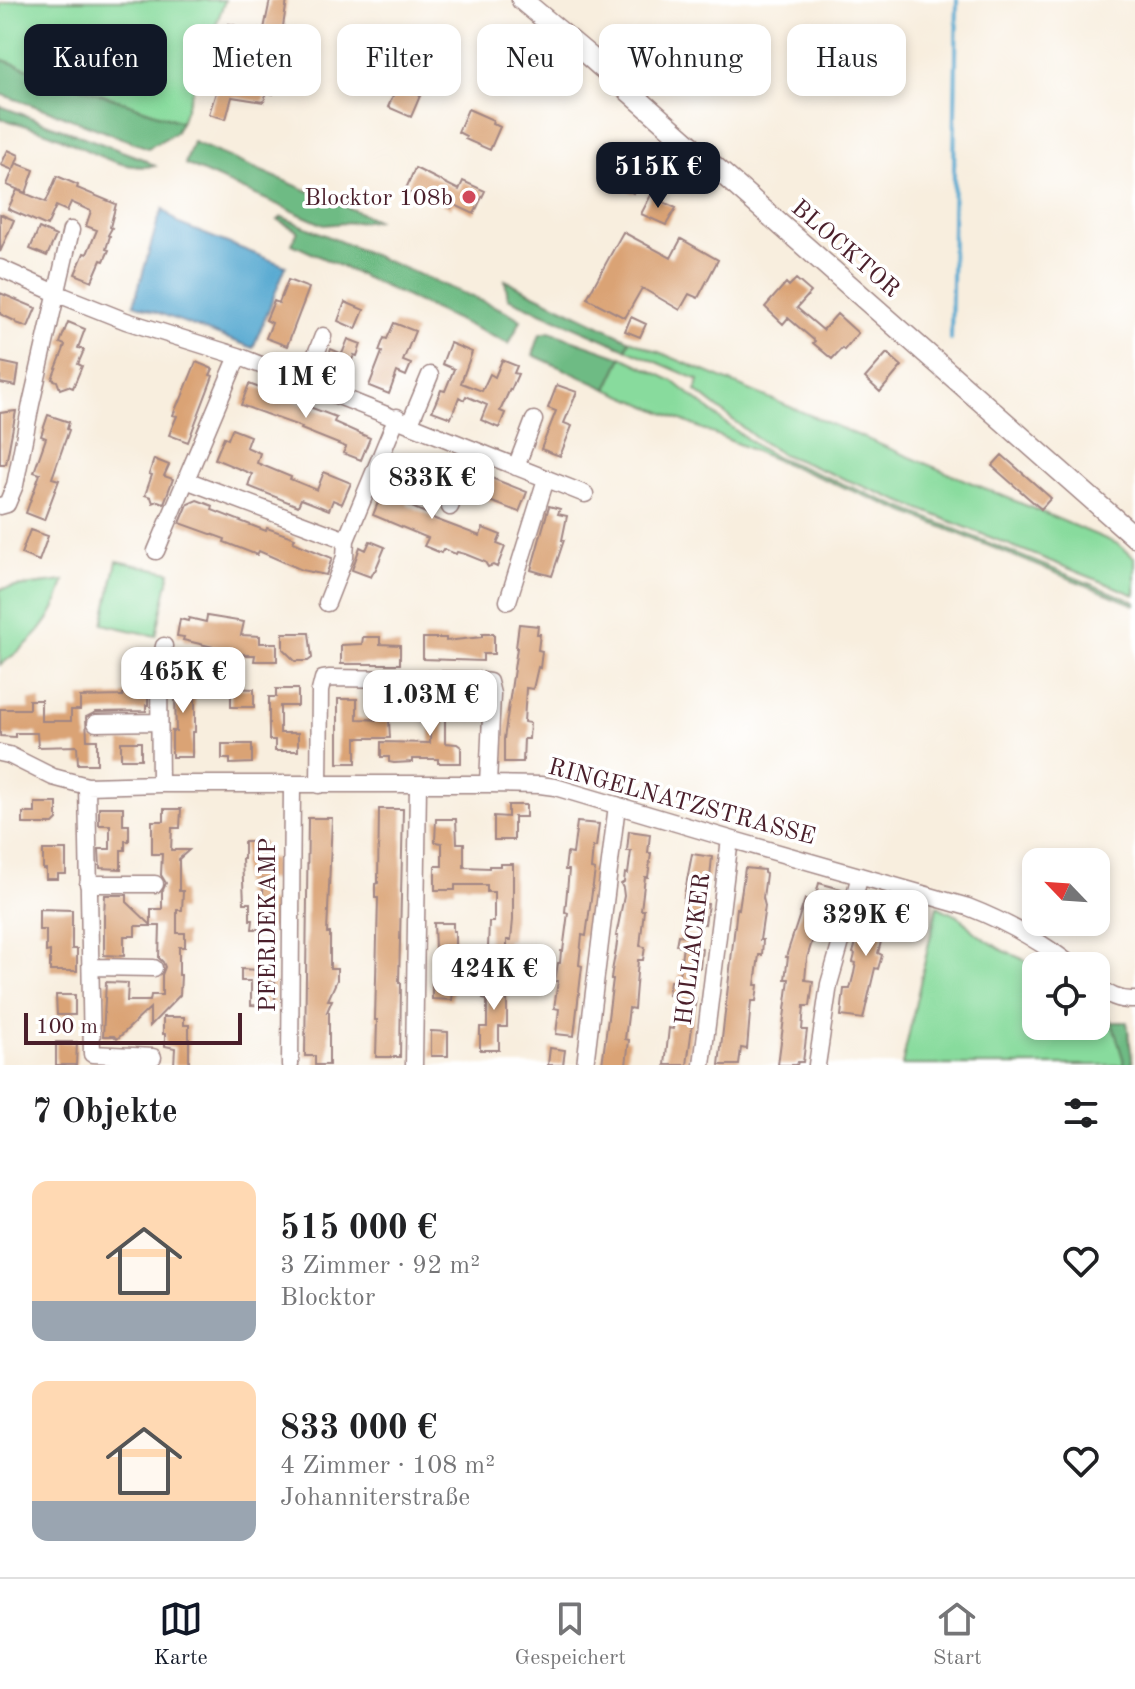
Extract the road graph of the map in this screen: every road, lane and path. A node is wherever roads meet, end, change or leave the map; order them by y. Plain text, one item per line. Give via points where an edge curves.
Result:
1 (522, 0) edge
2 (71, 230) dead end
3 (0, 268) edge
4 (58, 294) junction
5 (323, 336) dead end
6 (238, 356) junction
7 (430, 375) dead end
8 (305, 382) junction
9 (403, 420) junction
10 (534, 420) dead end
11 (472, 449) junction
12 (516, 467) junction
13 (546, 479) junction
14 (186, 480) junction
15 (585, 494) dead end
16 (0, 506) edge
17 (450, 507) dead end
18 (1135, 537) edge
19 (346, 540) junction
20 (156, 551) dead end
21 (508, 601) dead end
22 (327, 603) dead end
23 (164, 646) dead end
24 (159, 722) junction
25 (96, 723) dead end
26 (0, 753) edge
27 (160, 784) junction
28 (488, 784) junction
29 (292, 785) junction
30 (319, 785) junction
31 (418, 785) junction
32 (87, 786) junction
33 (617, 805) junction
34 (730, 839) junction
35 (860, 876) junction
36 (88, 884) junction
37 (155, 884) dead end
38 (1053, 952) edge
39 (91, 967) junction
40 (154, 968) dead end
41 (1110, 993) edge
42 (1135, 1000) edge
43 (153, 1057) dead end
44 (290, 1065) edge
45 (414, 1065) edge
46 (585, 1065) edge
47 (702, 1065) edge
48 (817, 1065) edge

1 - 18 main road, BLOCKTOR
2 - 4 street
3 - 4 street
4 - 6 street
4 - 16 street via 15,485 7,504
5 - 8 street
6 - 8 street
6 - 14 street
7 - 9 street
8 - 9 street
9 - 11 street
9 - 19 street
10 - 12 street
11 - 12 street
11 - 17 street
12 - 13 street
13 - 15 street
13 - 21 street
14 - 19 street
14 - 20 street
19 - 22 street
23 - 24 street
24 - 25 street
24 - 27 street
26 - 32 street, RINGELNATZSTRASSE
27 - 29 street, RINGELNATZSTRASSE
27 - 32 street, RINGELNATZSTRASSE
28 - 30 street via 489,682 330,678 323,679 320,691
28 - 31 street, RINGELNATZSTRASSE
28 - 33 street, RINGELNATZSTRASSE via 555,787
29 - 30 street, RINGELNATZSTRASSE
29 - 44 street, PFERDEKAMP
30 - 31 street, RINGELNATZSTRASSE
31 - 45 street
32 - 36 street
33 - 34 street, RINGELNATZSTRASSE
33 - 46 street
34 - 35 street, RINGELNATZSTRASSE
34 - 47 street, HOLLACKER
35 - 38 street, RINGELNATZSTRASSE via 994,916
35 - 48 street via 829,984
36 - 37 street
36 - 39 street
39 - 40 street
39 - 43 street via 92,1054
41 - 42 street

